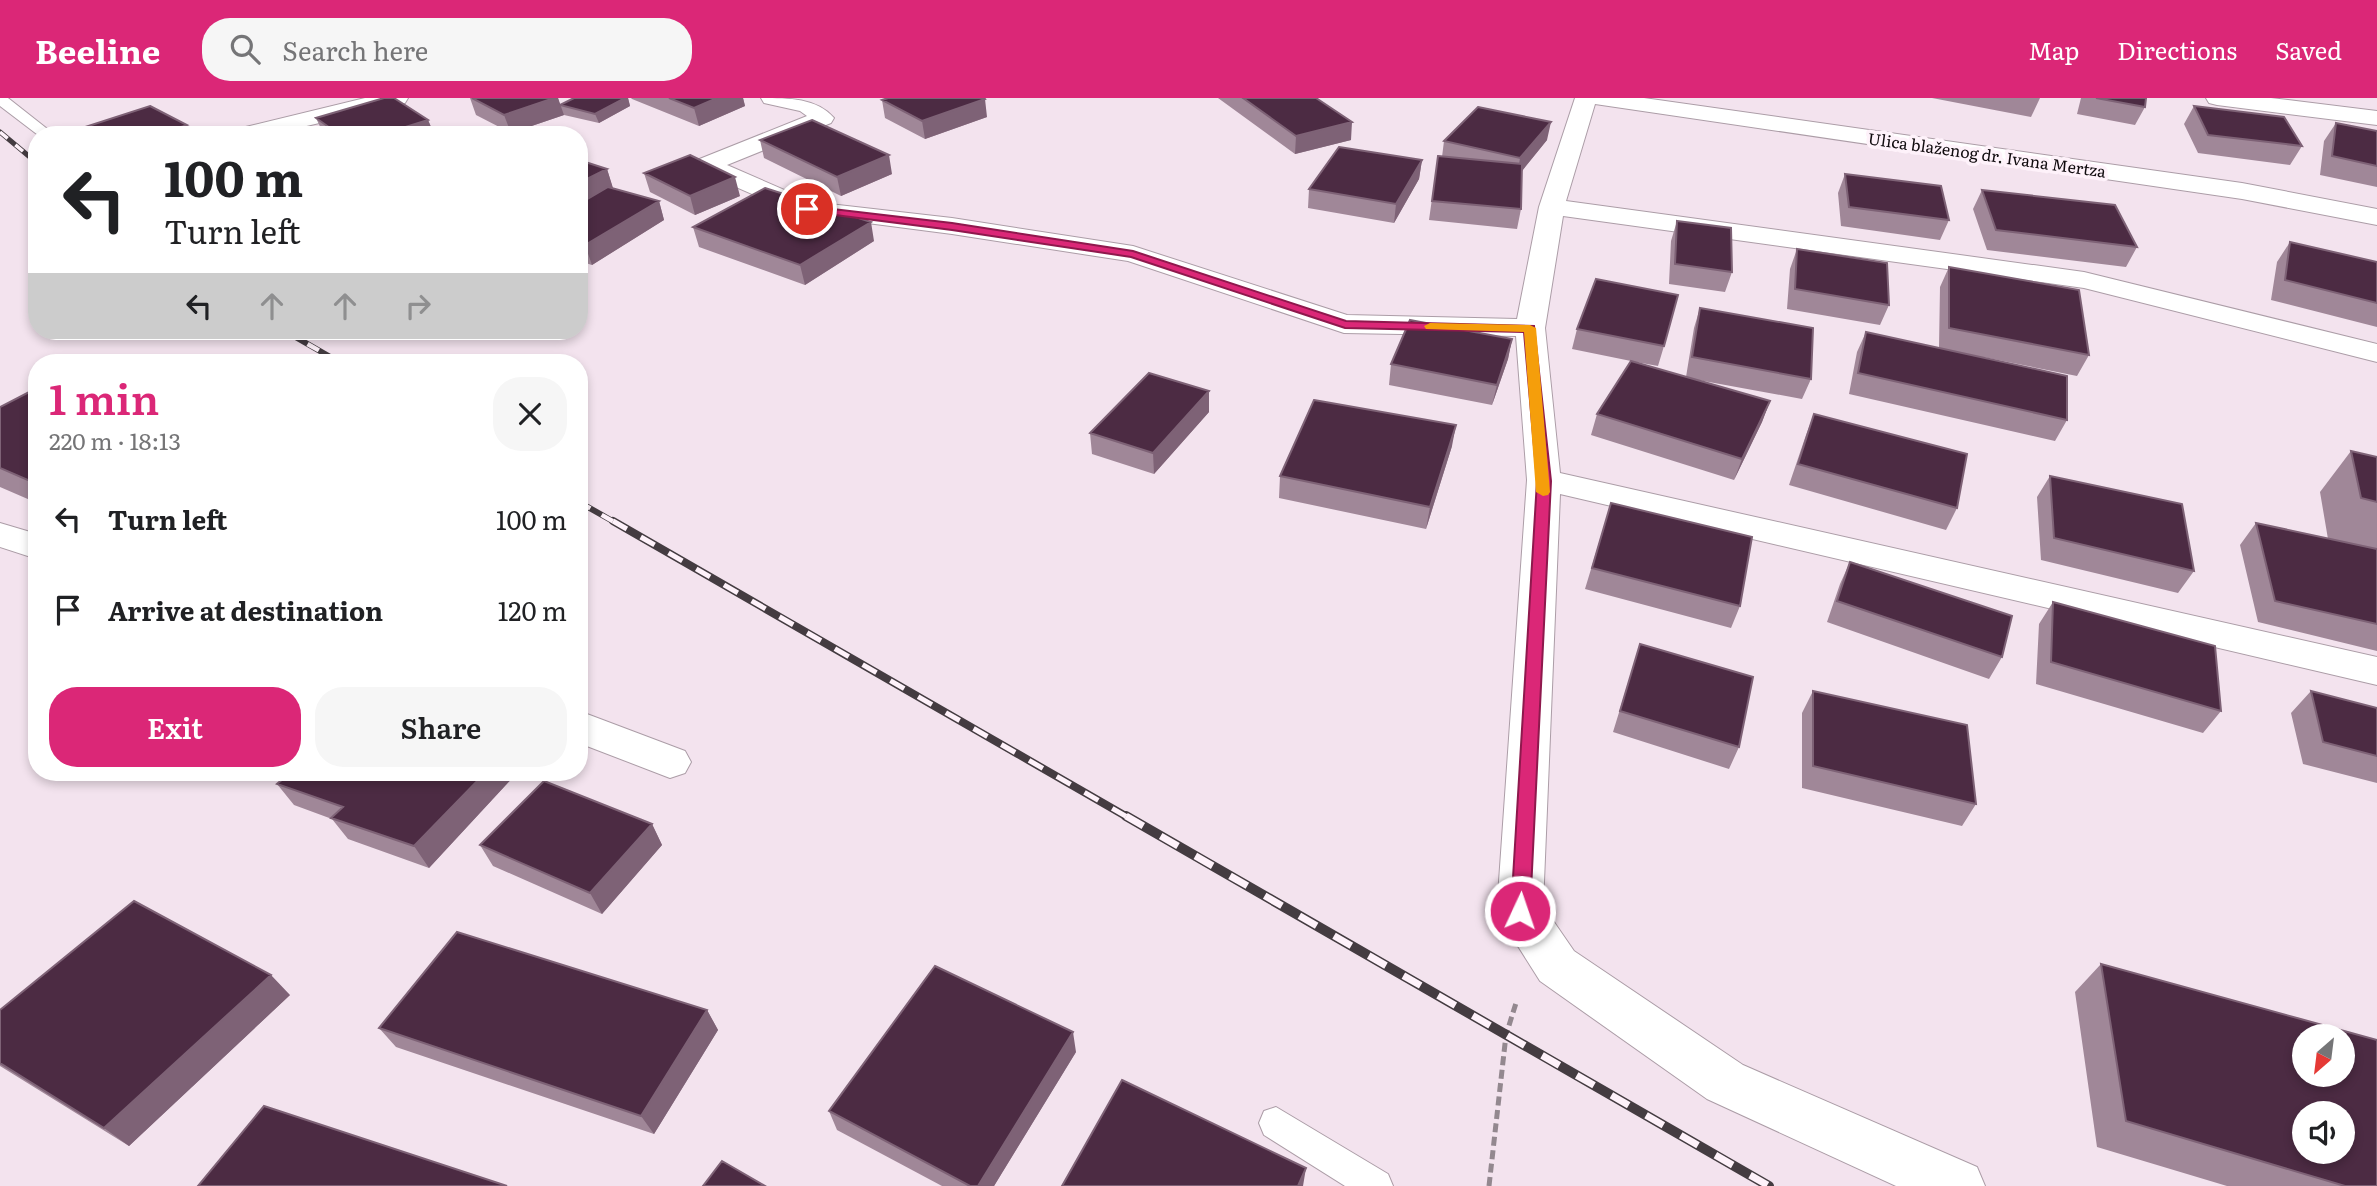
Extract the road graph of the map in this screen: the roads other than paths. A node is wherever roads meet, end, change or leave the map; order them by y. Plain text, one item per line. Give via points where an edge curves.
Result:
1 (397, 98) edge
2 (772, 98) edge
3 (1586, 98) edge
4 (1597, 98) edge
5 (2217, 98) edge
6 (0, 99) edge
7 (2377, 118) edge
8 (36, 126) edge
9 (273, 126) edge
10 (1552, 207) junction
11 (2377, 217) edge
12 (1530, 328) junction
13 (2377, 353) edge
14 (1544, 481) junction
15 (0, 534) edge
16 (28, 544) edge
17 (2377, 671) edge
18 (588, 730) edge
19 (670, 762) dead end
20 (1276, 1123) dead end
21 (1376, 1186) edge
22 (1958, 1186) edge

1 - 9 street
2 - 12 street via 808,106 823,118 706,165 807,209 1133,254 1345,324
3 - 10 street
4 - 11 street, Ulica blaženog dr. Ivana Mertza via 2242,191
5 - 7 street
6 - 8 lane
10 - 12 street
10 - 13 street via 2084,280
12 - 14 street
14 - 17 street
14 - 22 street via 1520,911 1557,966 1725,1082
15 - 16 street
18 - 19 street
20 - 21 lane

